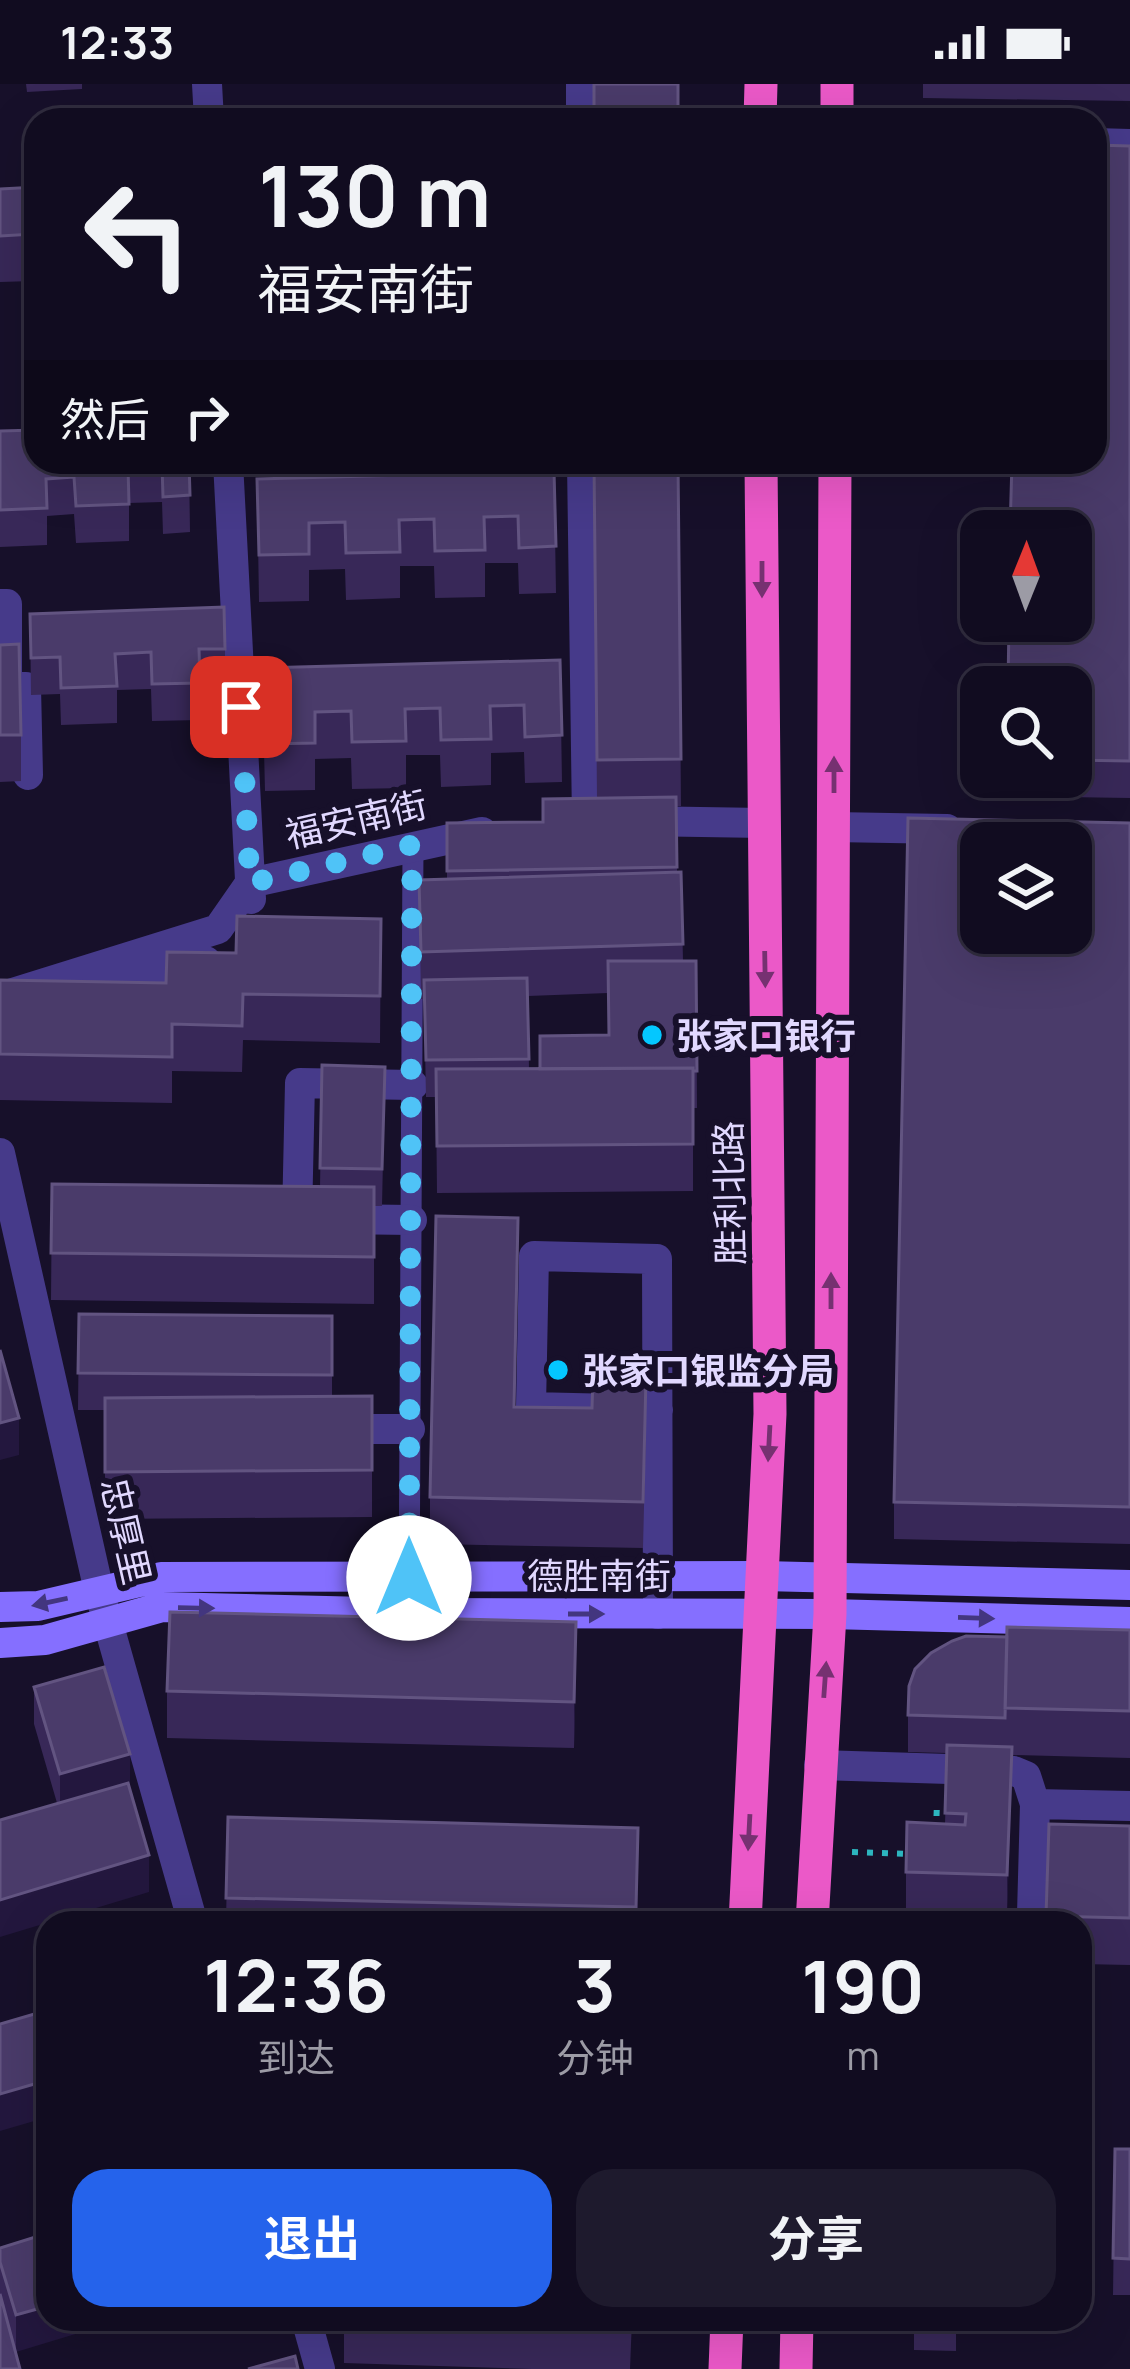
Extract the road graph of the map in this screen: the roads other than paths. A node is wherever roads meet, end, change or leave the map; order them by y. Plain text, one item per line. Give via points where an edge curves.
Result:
1 (231, 474) edge
2 (579, 474) edge
3 (761, 474) edge
4 (835, 474) edge
5 (0, 604) edge
6 (28, 776) dead end
7 (764, 823) junction
8 (522, 825) edge
9 (833, 826) junction
10 (960, 830) edge
11 (412, 845) junction
12 (250, 883) junction
13 (2, 1008) edge
14 (412, 1085) junction
15 (0, 1153) edge
16 (412, 1220) junction
17 (658, 1410) junction
18 (298, 1429) edge
19 (410, 1429) junction
20 (658, 1576) junction
21 (763, 1576) junction
22 (830, 1577) junction
23 (409, 1578) junction
24 (1130, 1585) edge
25 (99, 1591) junction
26 (0, 1607) edge
27 (409, 1613) junction
28 (658, 1614) junction
29 (760, 1614) junction
30 (830, 1614) junction
31 (108, 1622) junction
32 (1130, 1622) edge
33 (0, 1643) edge
34 (819, 1765) junction
35 (1035, 1804) junction
36 (1130, 1806) edge
37 (1033, 1858) junction
38 (1072, 1859) edge
39 (190, 1911) edge
40 (746, 1911) edge
41 (812, 1911) edge
42 (1032, 1911) edge
43 (309, 2331) edge
44 (727, 2331) edge
45 (797, 2331) edge
46 (320, 2369) edge
47 (725, 2369) edge
48 (796, 2369) edge

1 - 12 street via 243,518 252,707
2 - 7 street via 571,510 576,822
3 -> 7 highway, 胜利北路
9 -> 4 highway
5 - 6 street via 7,604 7,687 26,687
7 -> 21 highway, 胜利北路 via 770,1414
8 - 11 street, 福安南街
9 - 10 street
22 -> 9 highway
11 - 12 street, 福安南街
11 - 14 lane
12 - 13 street, 福安南街 via 218,929
12 - 13 street via 245,942
14 - 16 lane
14 - 16 street via 300,1083 286,1218
15 - 25 street, 忠厚里
16 - 19 lane
17 - 17 street via 657,1259 533,1256 531,1407
17 - 20 street
18 - 19 street
19 - 23 lane
20 - 21 main road, 德胜南街
20 - 23 main road, 德胜南街
20 - 28 street
21 - 22 main road, 德胜南街
21 - 29 highway, 胜利北路
22 - 24 main road, 德胜南街
22 - 30 highway
23 - 25 main road, 德胜南街 via 161,1577
23 - 27 lane
25 -> 26 main road, 德胜南街
25 - 31 street, 忠厚里
27 -> 28 main road, 德胜南街
31 -> 27 main road, 德胜南街 via 162,1607
28 - 29 main road, 德胜南街
29 - 30 main road, 德胜南街
29 -> 40 highway, 胜利北路
30 -> 32 main road, 德胜南街
34 -> 30 highway
31 - 33 main road, 德胜南街
31 - 39 street, 忠厚里
34 - 35 street via 1015,1771 1026,1776
34 - 41 highway
35 - 36 street
35 - 37 street
37 - 38 street
37 - 42 street
43 - 46 street
44 - 47 highway
45 - 48 highway

